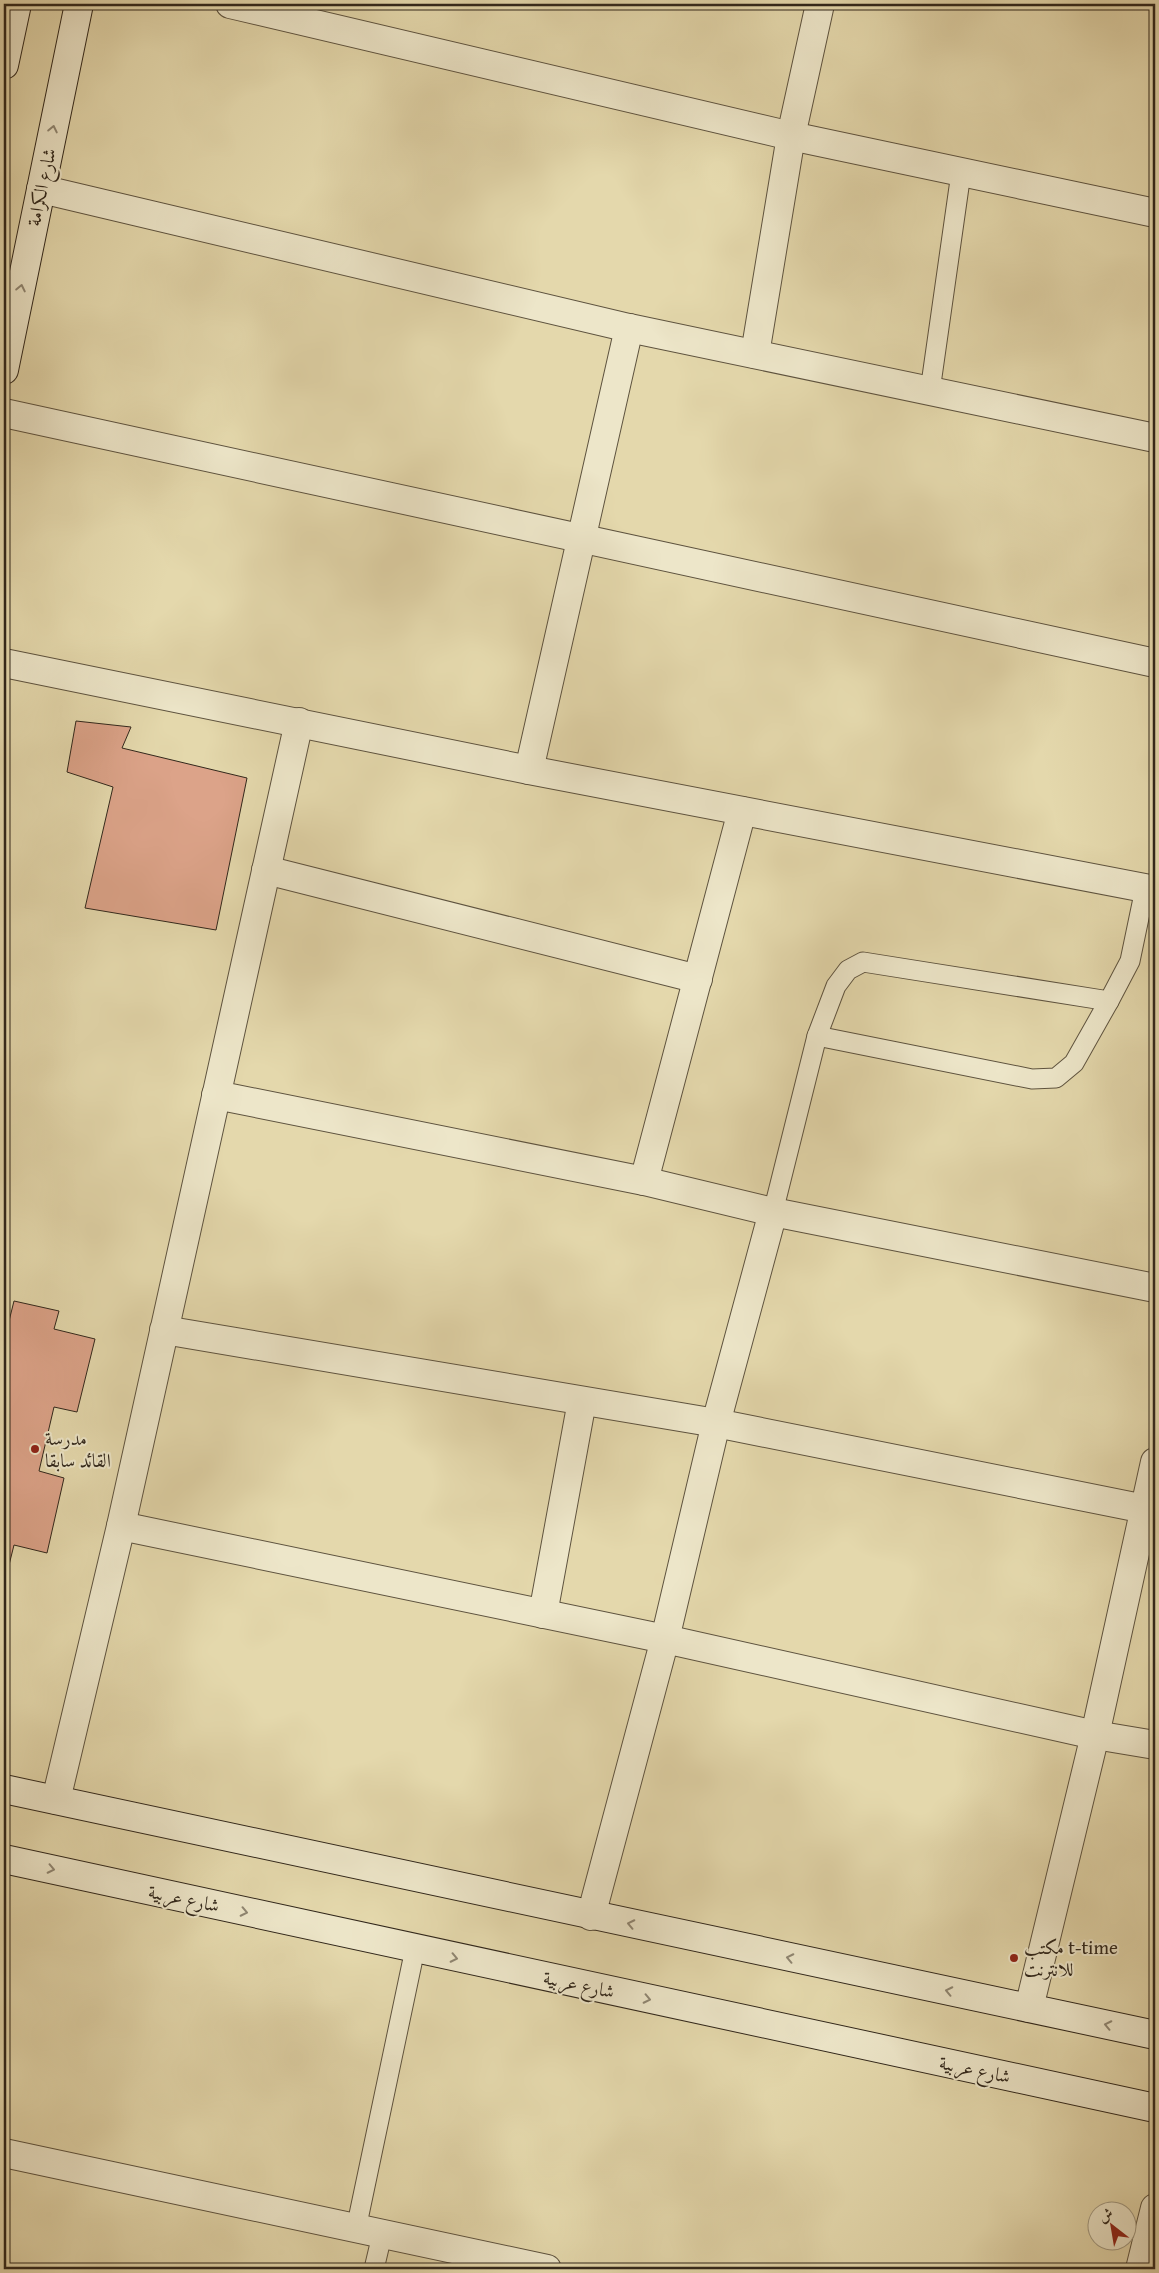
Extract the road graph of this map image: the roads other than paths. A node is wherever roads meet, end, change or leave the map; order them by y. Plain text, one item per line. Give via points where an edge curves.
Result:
1 (17, 4) edge
2 (79, 4) edge
3 (230, 4) edge
4 (820, 4) edge
5 (4, 65) edge
6 (791, 136) junction
7 (961, 173) junction
8 (41, 188) junction
9 (1155, 213) edge
10 (629, 328) junction
11 (755, 354) junction
12 (4, 370) edge
13 (930, 391) junction
14 (4, 413) edge
15 (1155, 438) edge
16 (581, 538) junction
17 (4, 663) edge
18 (1155, 663) edge
19 (299, 722) junction
20 (529, 770) junction
21 (742, 811) junction
22 (266, 870) junction
23 (1150, 889) edge
24 (698, 979) junction
25 (1109, 1001) junction
26 (817, 1036) junction
27 (216, 1096) junction
28 (644, 1181) junction
29 (773, 1212) junction
30 (1155, 1288) edge
31 (164, 1330) junction
32 (582, 1401) junction
33 (716, 1423) junction
34 (1155, 1462) edge
35 (1145, 1509) junction
36 (121, 1526) junction
37 (543, 1614) junction
38 (665, 1639) junction
39 (1096, 1734) junction
40 (1155, 1745) edge
41 (4, 1789) edge
42 (56, 1800) junction
43 (4, 1859) edge
44 (591, 1916) junction
45 (415, 1949) junction
46 (1029, 2008) junction
47 (1155, 2035) edge
48 (1155, 2108) edge
49 (4, 2153) edge
50 (1155, 2208) edge
51 (369, 2232) junction
52 (374, 2269) edge
53 (547, 2269) edge
54 (1140, 2269) edge

1 - 5 street
8 -> 2 street, شارع الكرامة
3 - 6 street
4 - 6 street
6 - 7 street
6 - 11 street
7 - 9 street
7 - 13 lane
8 - 10 street
12 -> 8 street, شارع الكرامة
10 - 11 street
10 - 16 street
11 - 13 street
13 - 15 street
14 - 16 street
16 - 18 street
16 - 20 street
17 - 19 street
19 - 20 street
19 - 22 street
20 - 21 street
21 - 23 street
21 - 24 street
22 - 24 street
22 - 27 street
23 - 25 lane via 1130,961
24 - 28 street
25 - 26 lane via 1074,1063 1056,1078 1032,1079
25 - 26 lane via 863,962 848,970 836,986
26 - 29 lane
27 - 28 street
27 - 31 street
28 - 29 street
29 - 30 street
29 - 33 street
31 - 32 street
31 - 36 street
32 - 33 street
32 - 37 street
33 - 35 street
33 - 38 street
34 - 35 street
35 - 39 street
36 - 37 street
36 - 42 street
37 - 38 street
38 - 39 street
38 - 44 street
39 - 40 street
39 - 46 street
41 - 42 street
42 - 44 street
43 -> 45 street, شارع عربية
46 -> 44 street
45 -> 48 street, شارع عربية
45 - 51 lane
47 -> 46 street
49 - 51 street
50 - 54 street
51 - 52 lane
51 - 53 street

